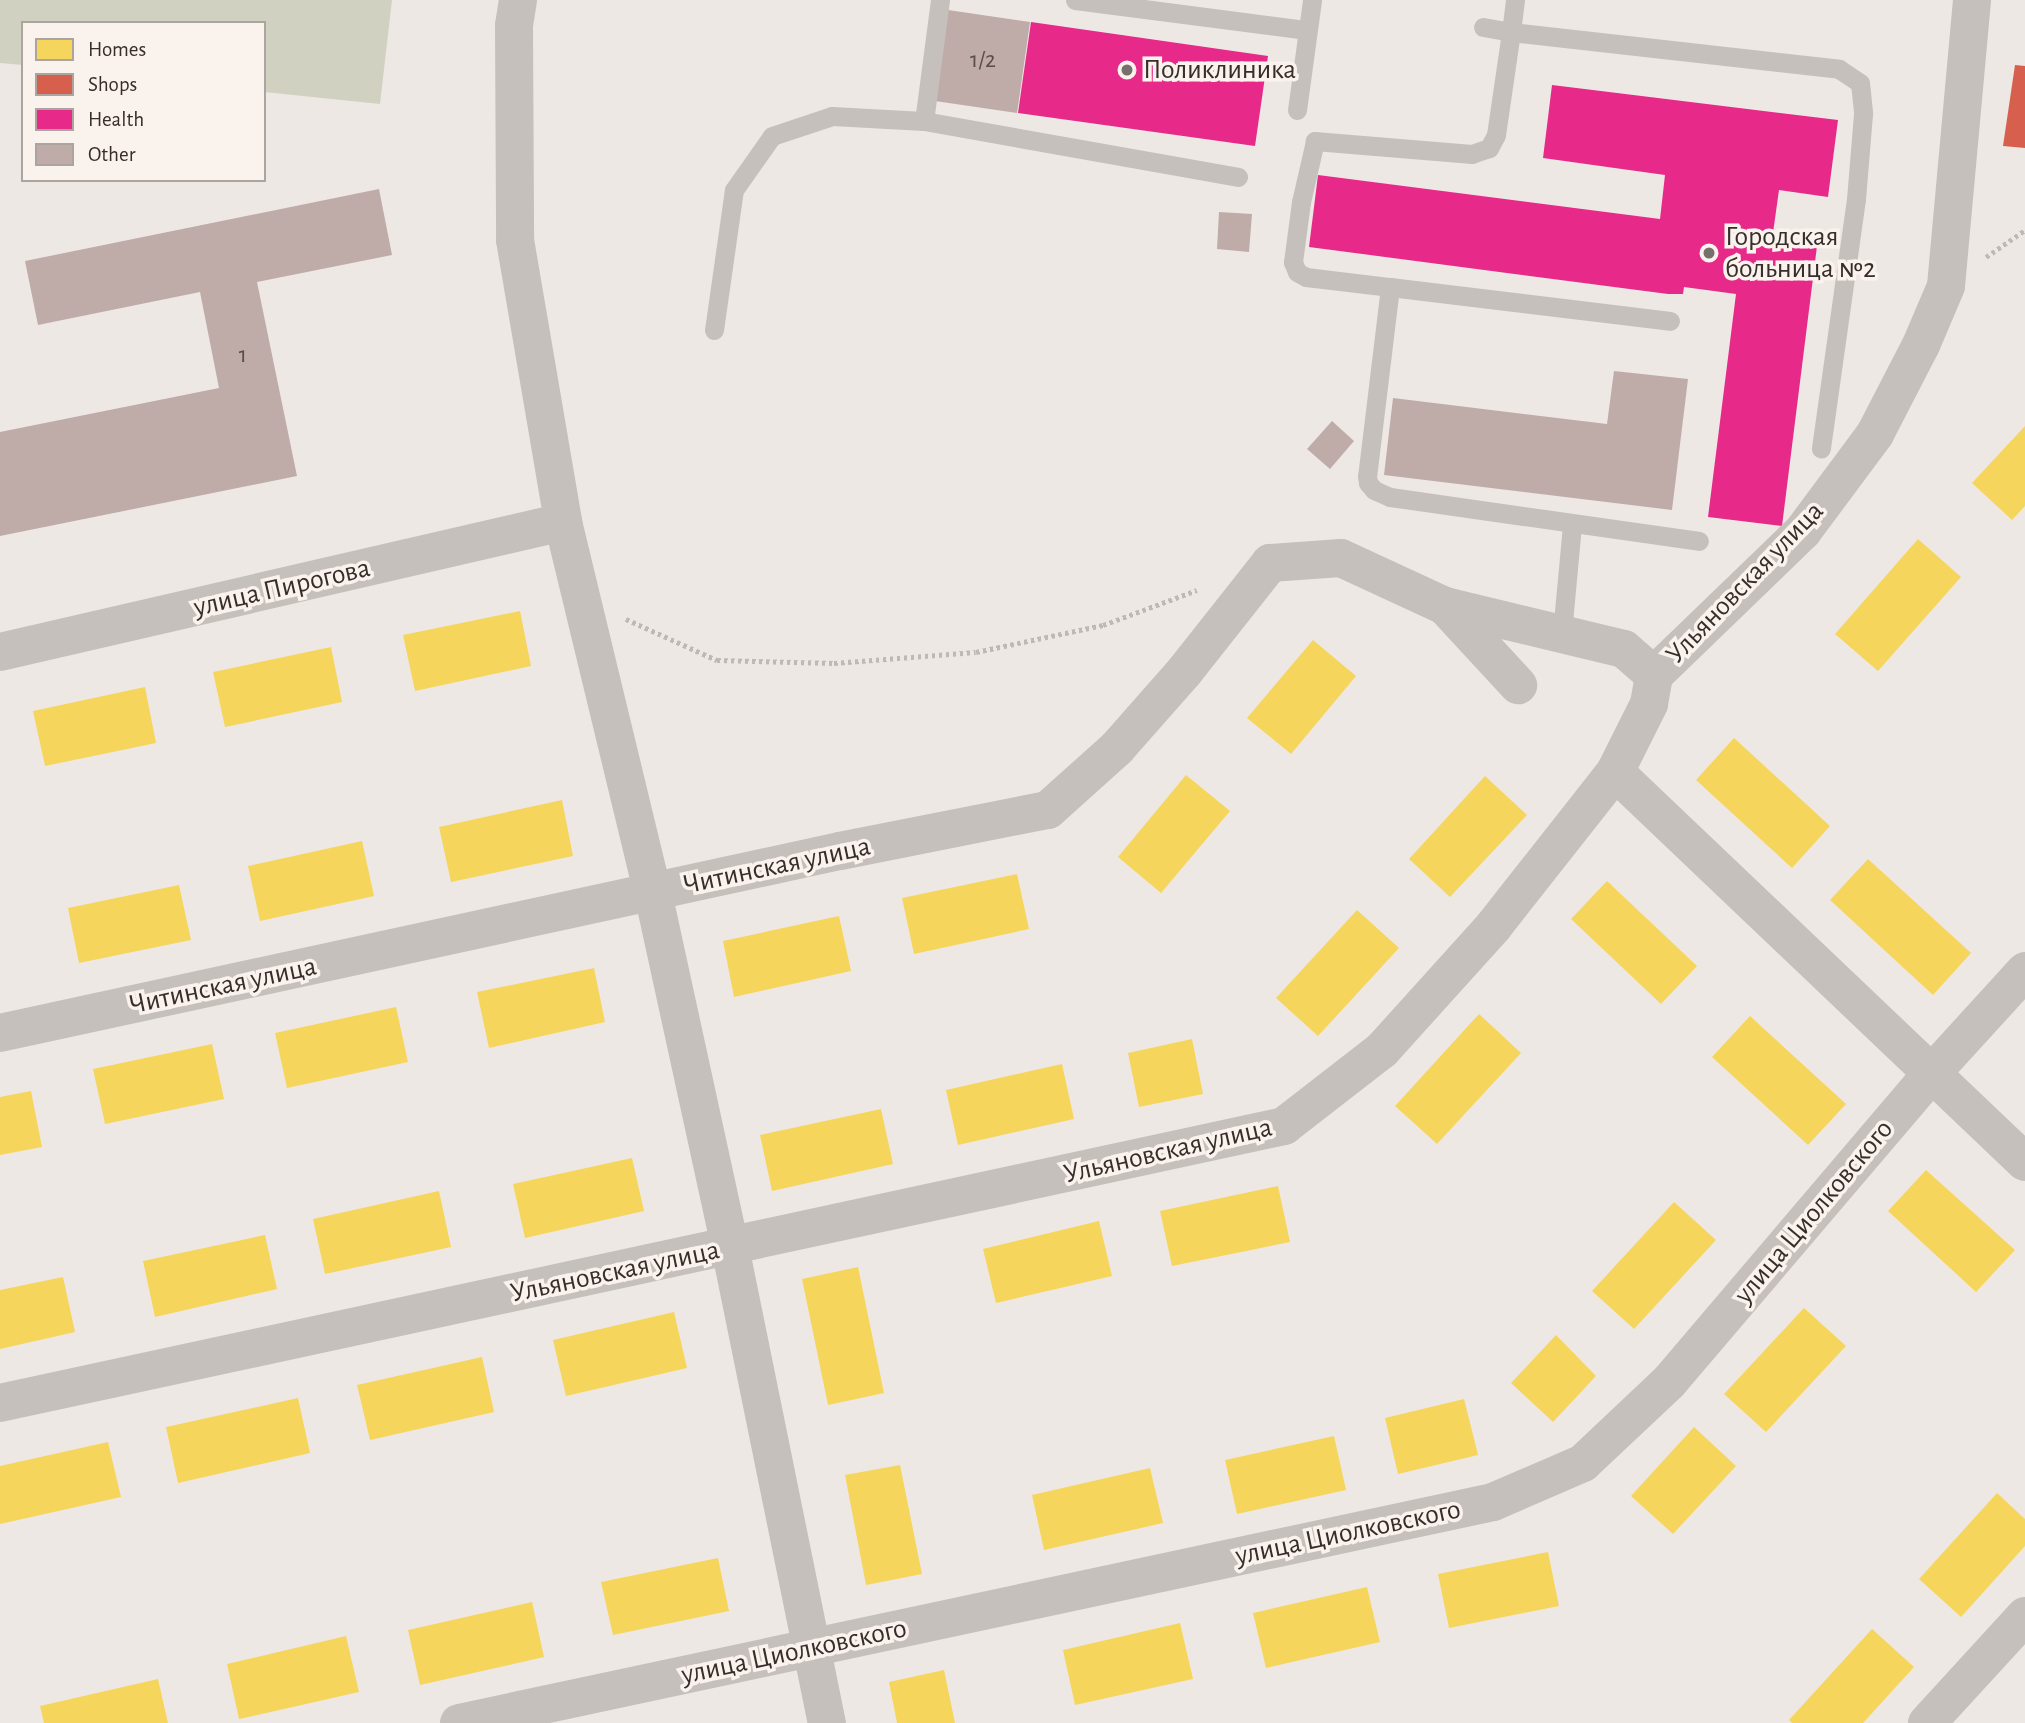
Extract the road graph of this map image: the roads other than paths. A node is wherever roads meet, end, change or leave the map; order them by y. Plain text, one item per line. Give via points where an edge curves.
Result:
1 (518, 0) edge
2 (940, 0) edge
3 (1075, 0) edge
4 (1312, 0) edge
5 (1516, 0) edge
6 (1972, 0) edge
7 (1483, 27) dead end
8 (1307, 30) junction
9 (1511, 32) junction
10 (1297, 110) dead end
11 (924, 121) junction
12 (1238, 177) dead end
13 (1390, 287) junction
14 (1670, 321) dead end
15 (715, 330) dead end
16 (1821, 449) dead end
17 (563, 522) junction
18 (1573, 525) junction
19 (1699, 541) dead end
20 (1445, 606) junction
21 (1562, 633) junction
22 (0, 652) edge
23 (1654, 676) junction
24 (1518, 685) dead end
25 (1615, 772) junction
26 (653, 893) junction
27 (2025, 971) edge
28 (0, 1033) edge
29 (1932, 1073) junction
30 (2025, 1163) edge
31 (730, 1247) junction
32 (0, 1403) edge
33 (2025, 1616) edge
34 (811, 1648) junction
35 (459, 1723) edge
36 (827, 1723) edge
37 (1927, 1723) edge

1 - 17 street via 514,26 515,240
2 - 11 lane
3 - 8 lane
4 - 8 lane
5 - 9 lane
6 - 23 street, Ульяновская улица via 1945,286 1921,345 1875,434 1803,531
7 - 9 lane
8 - 10 lane
9 - 13 lane via 1496,135 1489,148 1472,154 1315,141 1301,202 1293,262 1297,272 1306,277
9 - 16 lane via 1839,69 1860,83 1863,114 1856,199
11 - 12 lane
11 - 15 lane via 832,116 772,136 734,190
13 - 14 lane
13 - 18 lane via 1368,483 1390,496
17 - 22 street, улица Пирогова
17 - 26 street
18 - 19 lane
18 - 21 lane
20 - 21 street
20 - 24 street
20 - 26 street, Читинская улица via 1341,558 1270,563 1117,748 1048,810
21 - 23 street via 1624,649
23 - 25 street, Ульяновская улица via 1648,704
25 - 29 street
25 - 31 street, Ульяновская улица via 1493,927 1382,1050 1284,1126
26 - 28 street, Читинская улица
26 - 31 street
27 - 29 street, улица Циолковского
29 - 30 street
29 - 34 street, улица Циолковского via 1669,1382 1583,1463 1493,1502
31 - 32 street, Ульяновская улица
31 - 34 street
33 - 37 street
34 - 35 street, улица Циолковского
34 - 36 street

